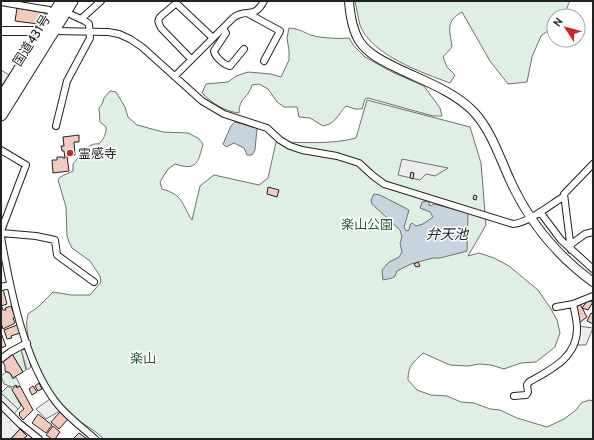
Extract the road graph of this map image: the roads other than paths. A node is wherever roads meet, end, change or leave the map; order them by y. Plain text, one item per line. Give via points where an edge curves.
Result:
1 (62, 1) edge
2 (72, 1) edge
3 (101, 1) edge
4 (264, 1) edge
5 (349, 1) edge
6 (1, 2) edge
7 (49, 10) dead end
8 (249, 14) junction
9 (72, 15) dead end
10 (81, 19) junction
11 (223, 28) junction
12 (1, 31) edge
13 (48, 31) junction
14 (90, 32) junction
15 (213, 38) junction
16 (244, 49) dead end
17 (191, 59) junction
18 (264, 61) dead end
19 (175, 76) junction
20 (1, 99) edge
21 (1, 115) edge
22 (56, 126) dead end
23 (1, 150) edge
24 (593, 164) edge
25 (563, 197) junction
26 (540, 212) junction
27 (530, 218) junction
28 (1, 232) edge
29 (593, 232) edge
30 (1, 237) edge
31 (571, 248) junction
32 (593, 269) edge
33 (94, 282) dead end
34 (593, 282) edge
35 (10, 285) junction
36 (1, 287) edge
37 (593, 296) edge
38 (573, 304) junction
39 (556, 307) dead end
40 (27, 343) junction
41 (1, 360) edge
42 (514, 396) dead end
43 (1, 405) edge
44 (39, 439) edge
45 (95, 439) edge

1 - 13 highway, 国道431号
2 - 13 highway, 国道431号
3 - 10 street
4 - 8 street via 258,10
5 - 27 street via 353,28 359,41 369,52 455,96 479,118 491,137
6 - 7 street
8 - 11 street via 236,16
8 - 18 street via 280,31
9 - 10 street
10 - 14 street via 89,24
11 - 15 street
11 - 16 street via 226,33 214,51 215,55 230,66
12 - 13 street
13 - 14 street
13 - 20 highway, 国道431号
13 - 21 highway, 国道431号
14 - 19 street via 108,32 130,39
14 - 22 street via 90,38 67,81
15 - 17 street
15 - 17 street via 177,4 160,17 160,26
17 - 19 street
19 - 27 street via 202,101 224,114 267,128 290,146 359,163 384,184 510,224 519,224
23 - 28 street via 26,165
24 - 25 street
25 - 26 street
25 - 31 street
26 - 27 street
26 - 31 street
27 - 34 street via 558,253
28 - 33 street via 55,240 57,255
29 - 31 street via 585,234
30 - 35 street
31 - 32 street
35 - 36 street
35 - 40 street
37 - 38 street
38 - 39 street
38 - 42 street via 577,331 568,356 529,382 526,395
40 - 41 street
40 - 45 street via 34,365 55,400
43 - 44 street

